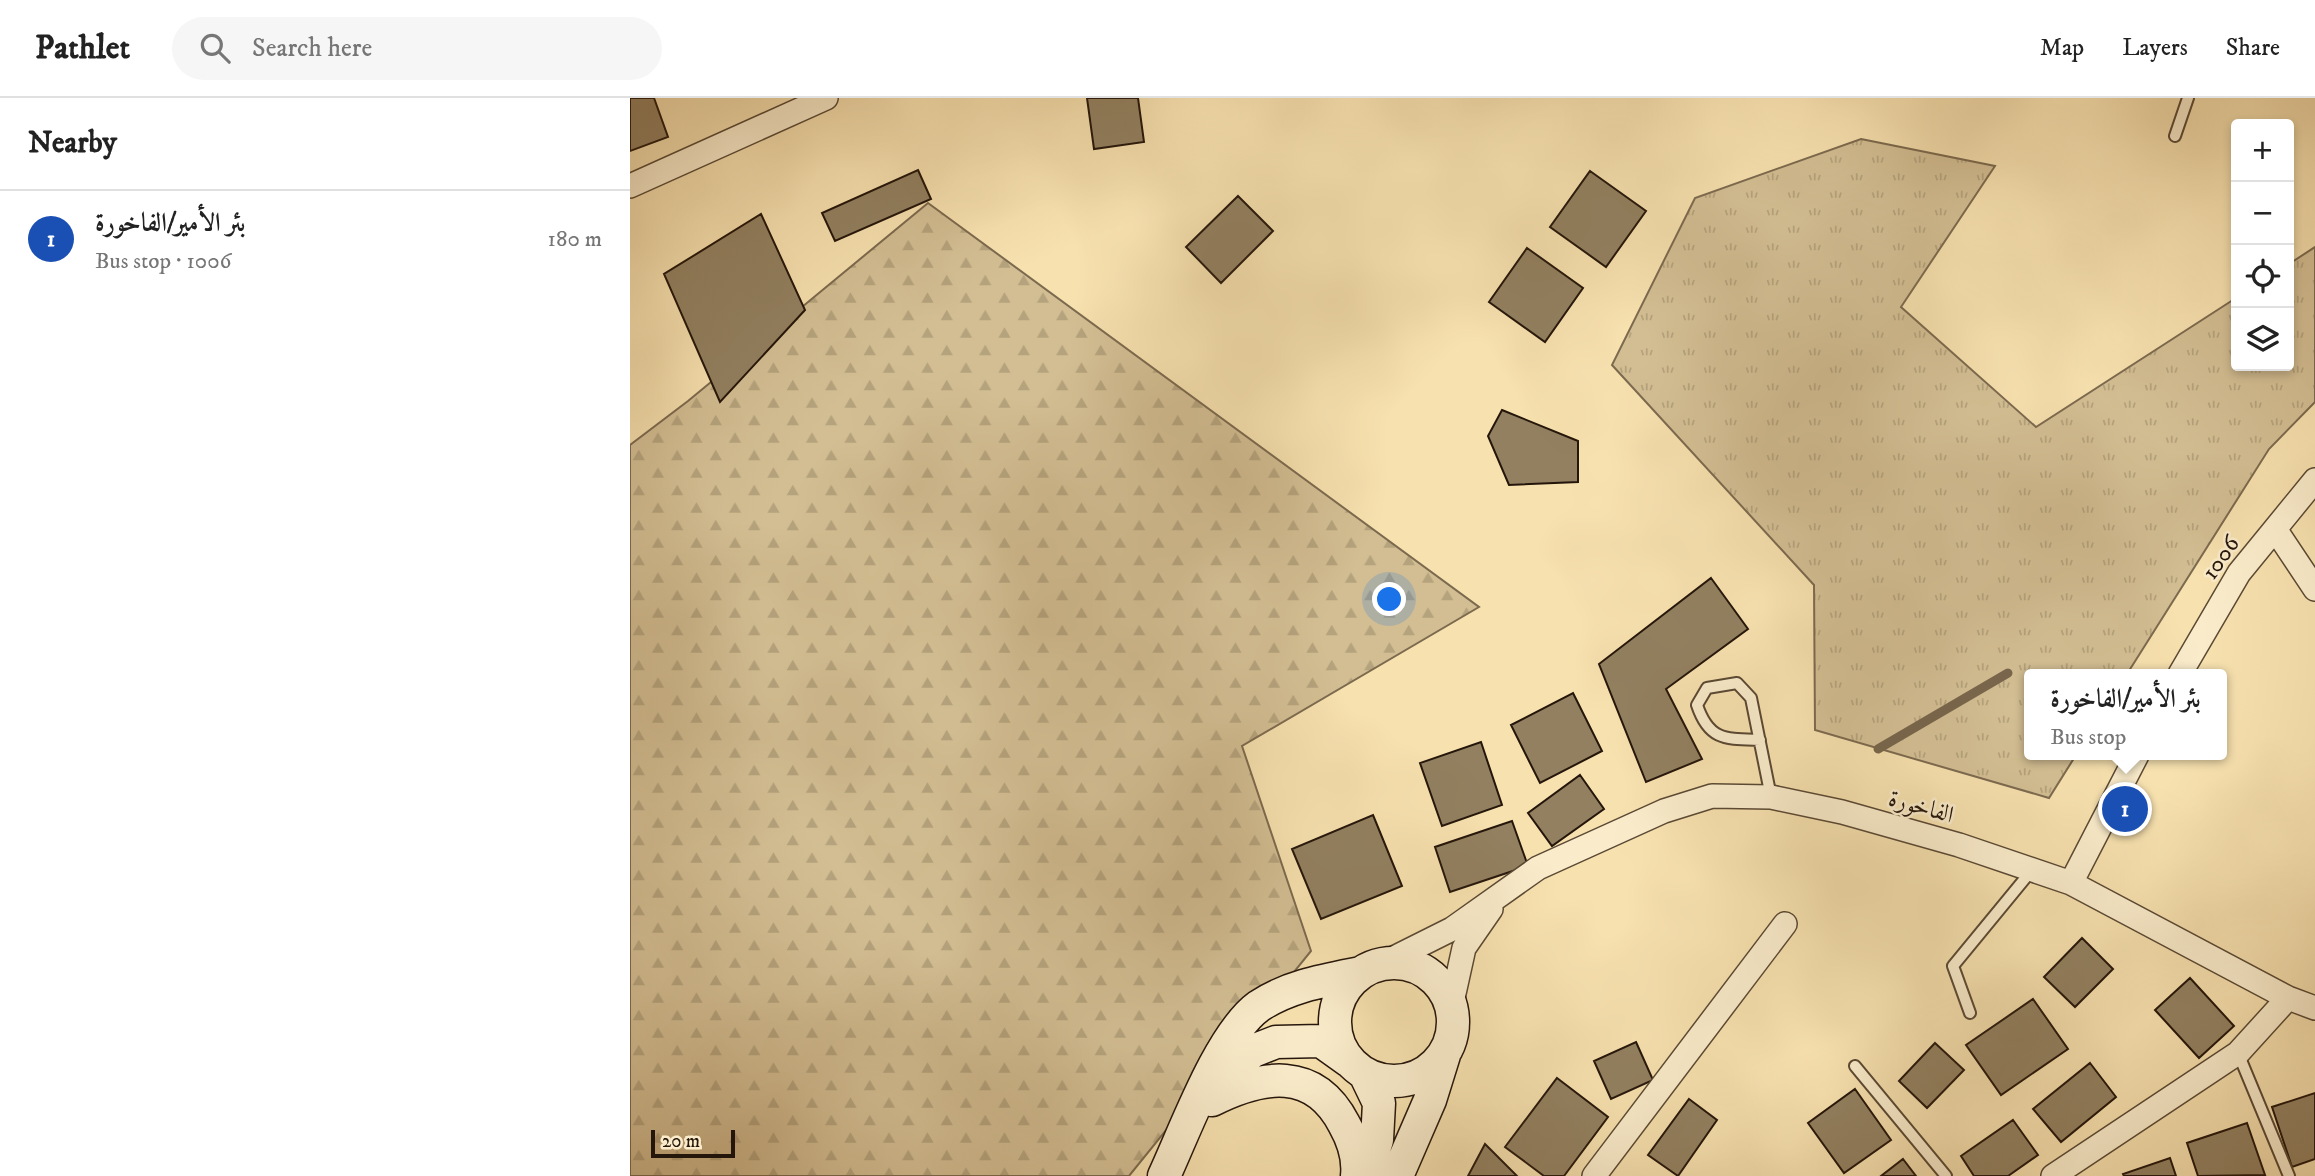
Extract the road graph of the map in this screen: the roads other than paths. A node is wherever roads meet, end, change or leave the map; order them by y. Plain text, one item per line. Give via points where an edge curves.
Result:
1 (826, 98) edge
2 (2188, 98) edge
3 (2175, 136) dead end
4 (630, 186) edge
5 (2315, 480) edge
6 (2275, 529) junction
7 (2315, 589) edge
8 (2183, 669) edge
9 (1760, 740) junction
10 (2134, 760) edge
11 (1771, 797) junction
12 (2032, 870) junction
13 (2071, 883) junction
14 (1502, 896) junction
15 (1785, 924) dead end
16 (1371, 969) junction
17 (2288, 998) junction
18 (1451, 1007) junction
19 (2315, 1008) edge
20 (1970, 1013) dead end
21 (2238, 1054) junction
22 (1444, 1055) junction
23 (1855, 1066) dead end
24 (1357, 1068) junction
25 (1202, 1107) junction
26 (1164, 1176) edge
27 (1357, 1176) edge
28 (1366, 1176) edge
29 (1397, 1176) edge
30 (1594, 1176) edge
31 (1946, 1176) edge
32 (2053, 1176) edge
33 (2289, 1176) edge

1 - 4 street
2 - 3 lane
5 - 6 street, 1006
6 - 7 street
6 - 8 street, 1006 via 2239,573
9 - 9 lane via 1751,698 1737,683 1707,688 1697,705 1703,723 1724,739
9 - 11 lane
10 - 13 street
11 - 12 street, الفاخورة via 1842,812
11 - 14 street, الفاخورة via 1712,796 1664,811 1538,868
12 - 13 street, الفاخورة
12 - 20 lane via 1953,965
13 - 17 street, الفاخورة
14 - 16 street, الفاخورة via 1452,929
14 - 18 street, الفاخورة via 1464,948
15 - 30 street
16 - 18 street via 1397,963 1418,968 1435,979
16 - 24 street via 1346,987 1337,1006 1338,1043
16 - 25 street via 1310,984 1258,1007 1240,1024 1222,1054
17 - 19 street, الفاخورة
17 - 21 street
18 - 22 street via 1452,1037
21 - 32 street
21 - 33 lane
22 - 24 street via 1430,1070 1411,1080 1391,1082
22 - 29 street
23 - 31 lane
24 - 25 street via 1321,1041 1276,1042 1236,1065
24 - 28 street via 1379,1103 1377,1140
25 - 26 street
25 - 27 street via 1242,1085 1267,1080 1297,1082 1324,1096 1339,1114 1353,1139

